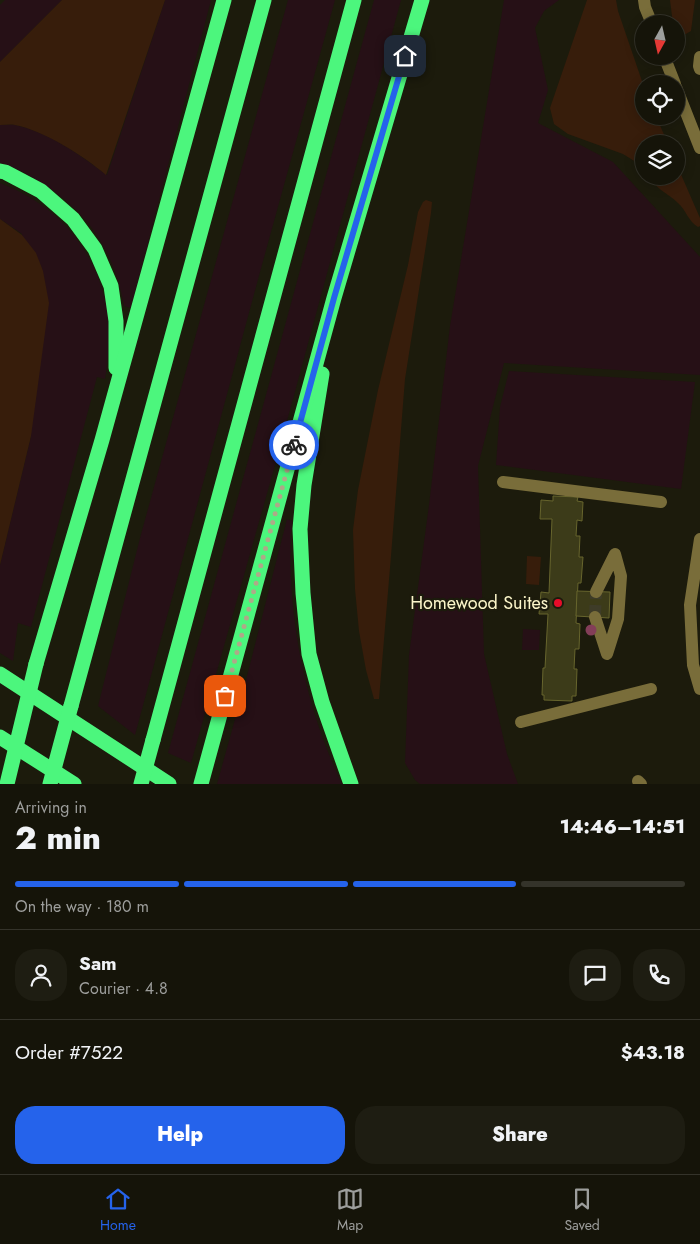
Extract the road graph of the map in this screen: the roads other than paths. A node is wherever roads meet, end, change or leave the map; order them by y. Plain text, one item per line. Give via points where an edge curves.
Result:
1 (224, 0) edge
2 (264, 0) edge
3 (354, 0) edge
4 (422, 0) edge
5 (644, 0) edge
6 (649, 15) edge
7 (700, 57) edge
8 (700, 69) edge
9 (685, 109) edge
10 (700, 148) edge
11 (0, 171) edge
12 (334, 298) junction
13 (102, 440) junction
14 (503, 482) dead end
15 (661, 502) dead end
16 (700, 539) edge
17 (596, 592) tunnel mouth
18 (595, 617) tunnel mouth
19 (0, 674) edge
20 (700, 688) edge
21 (651, 689) dead end
22 (520, 722) dead end
23 (0, 737) edge
24 (203, 778) edge
25 (7, 784) edge
26 (50, 784) edge
27 (74, 784) edge
28 (141, 784) edge
29 (170, 784) edge
30 (351, 784) edge

1 - 13 highway
2 - 26 highway, bridge
3 - 28 highway, bridge
4 - 12 highway
5 - 6 street
7 - 8 street
9 - 10 street
11 - 13 highway via 41,191 74,219 95,249 111,286 116,321 116,379
12 - 24 highway
12 - 30 highway via 300,529 309,654
13 - 25 highway, bridge via 36,664
14 - 15 street
16 - 20 street via 690,605 693,665
17 - 18 street via 615,554 621,576 618,619 607,654
19 - 29 highway
21 - 22 street
23 - 27 highway

